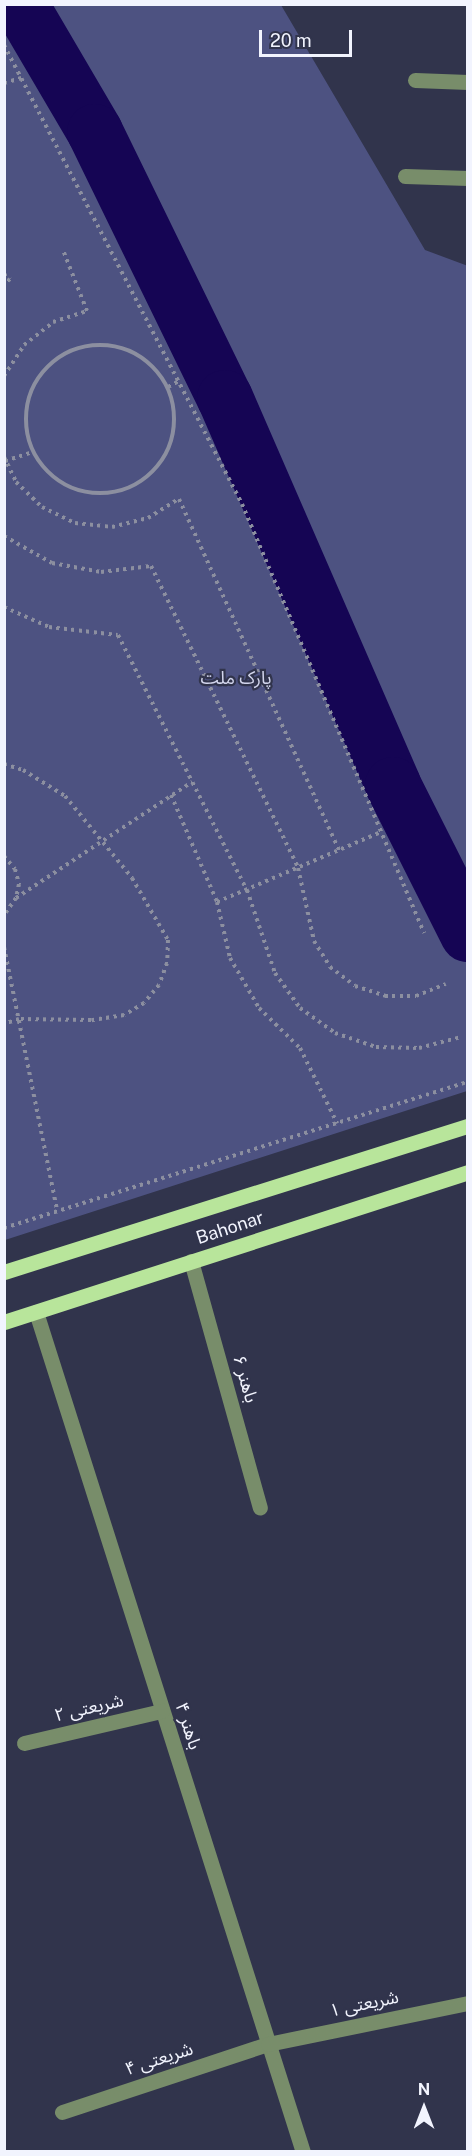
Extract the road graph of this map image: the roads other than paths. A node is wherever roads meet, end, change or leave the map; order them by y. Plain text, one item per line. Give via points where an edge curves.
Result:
1 (416, 80) dead end
2 (468, 82) edge
3 (405, 176) dead end
4 (468, 178) edge
5 (468, 1126) edge
6 (468, 1172) edge
7 (191, 1261) junction
8 (4, 1272) edge
9 (36, 1312) junction
10 (4, 1322) edge
11 (260, 1508) dead end
12 (162, 1711) junction
13 (24, 1743) dead end
14 (468, 2003) edge
15 (268, 2044) junction
16 (62, 2112) dead end
17 (303, 2151) edge

1 - 2 street
3 - 4 street
5 - 8 main road, Bahonar
6 - 7 main road, Bahonar
7 - 9 main road, Bahonar
7 - 11 street, ۶ باهنر
9 - 10 main road, Bahonar
9 - 12 street, ۴ باهنر
12 - 13 street, ۲ شریعتی
12 - 15 street, ۴ باهنر
14 - 15 street, ۱ شریعتی
15 - 16 street, ۴ شریعتی
15 - 17 street, ۴ باهنر

